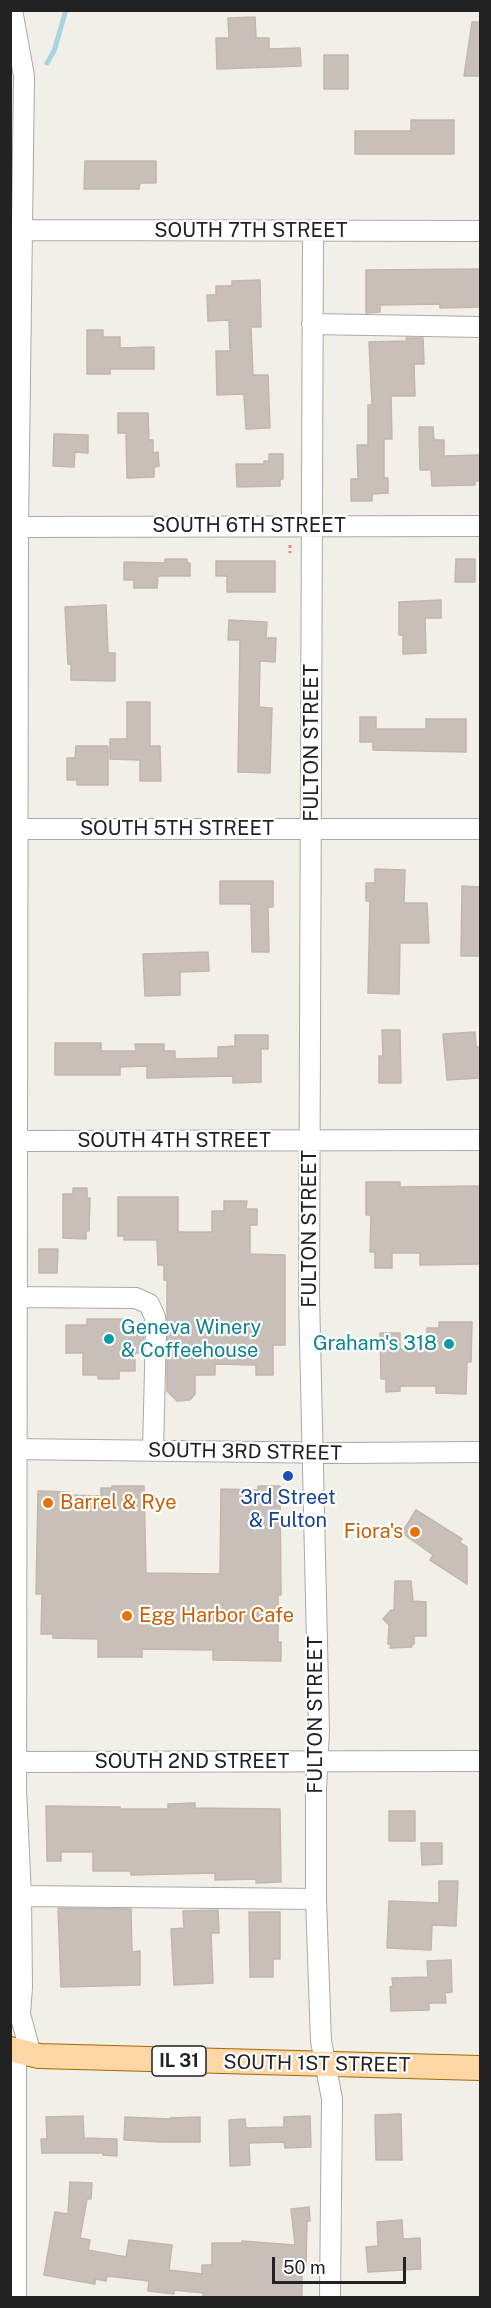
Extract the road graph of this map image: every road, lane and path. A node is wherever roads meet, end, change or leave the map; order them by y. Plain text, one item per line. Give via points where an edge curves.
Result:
1 (12, 10) edge
2 (22, 230) junction
3 (480, 231) edge
4 (313, 232) junction
5 (312, 324) junction
6 (480, 327) edge
7 (15, 352) edge
8 (311, 526) junction
9 (480, 526) edge
10 (18, 527) junction
11 (18, 829) junction
12 (312, 829) junction
13 (480, 829) edge
14 (310, 1140) junction
15 (480, 1140) edge
16 (14, 1141) edge
17 (18, 1297) junction
18 (14, 1449) edge
19 (153, 1451) junction
20 (313, 1452) junction
21 (480, 1452) edge
22 (480, 1761) edge
23 (14, 1762) edge
24 (317, 1762) junction
25 (21, 1896) junction
26 (316, 1899) junction
27 (18, 2040) edge
28 (327, 2065) junction
29 (480, 2068) edge
30 (16, 2298) edge
31 (330, 2298) edge

1 - 2 street via 24,76
2 - 4 street, SOUTH 7TH STREET
2 - 7 street
3 - 4 street, SOUTH 7TH STREET
4 - 5 street, FULTON STREET
5 - 6 street
5 - 8 street, FULTON STREET
7 - 10 street
8 - 9 street, SOUTH 6TH STREET
8 - 10 street, SOUTH 6TH STREET
8 - 12 street, FULTON STREET
10 - 11 street
11 - 12 street, SOUTH 5TH STREET
11 - 16 street
12 - 13 street, SOUTH 5TH STREET
12 - 14 street, FULTON STREET
14 - 15 street, SOUTH 4TH STREET
14 - 16 street, SOUTH 4TH STREET
14 - 20 street, FULTON STREET
16 - 17 street
17 - 18 street
17 - 19 street via 136,1298 148,1304 156,1329
18 - 19 street, SOUTH 3RD STREET
18 - 23 street
19 - 20 street, SOUTH 3RD STREET
20 - 21 street, SOUTH 3RD STREET
20 - 24 street, FULTON STREET
22 - 24 street, SOUTH 2ND STREET
23 - 24 street, SOUTH 2ND STREET
23 - 25 street
24 - 26 street, FULTON STREET
25 - 26 street
25 - 27 street
26 - 28 street, FULTON STREET via 321,2041
27 - 28 main road, SOUTH 1ST STREET / IL 31
27 - 30 street
28 - 29 main road, SOUTH 1ST STREET / IL 31
28 - 31 street, FULTON STREET via 332,2099

